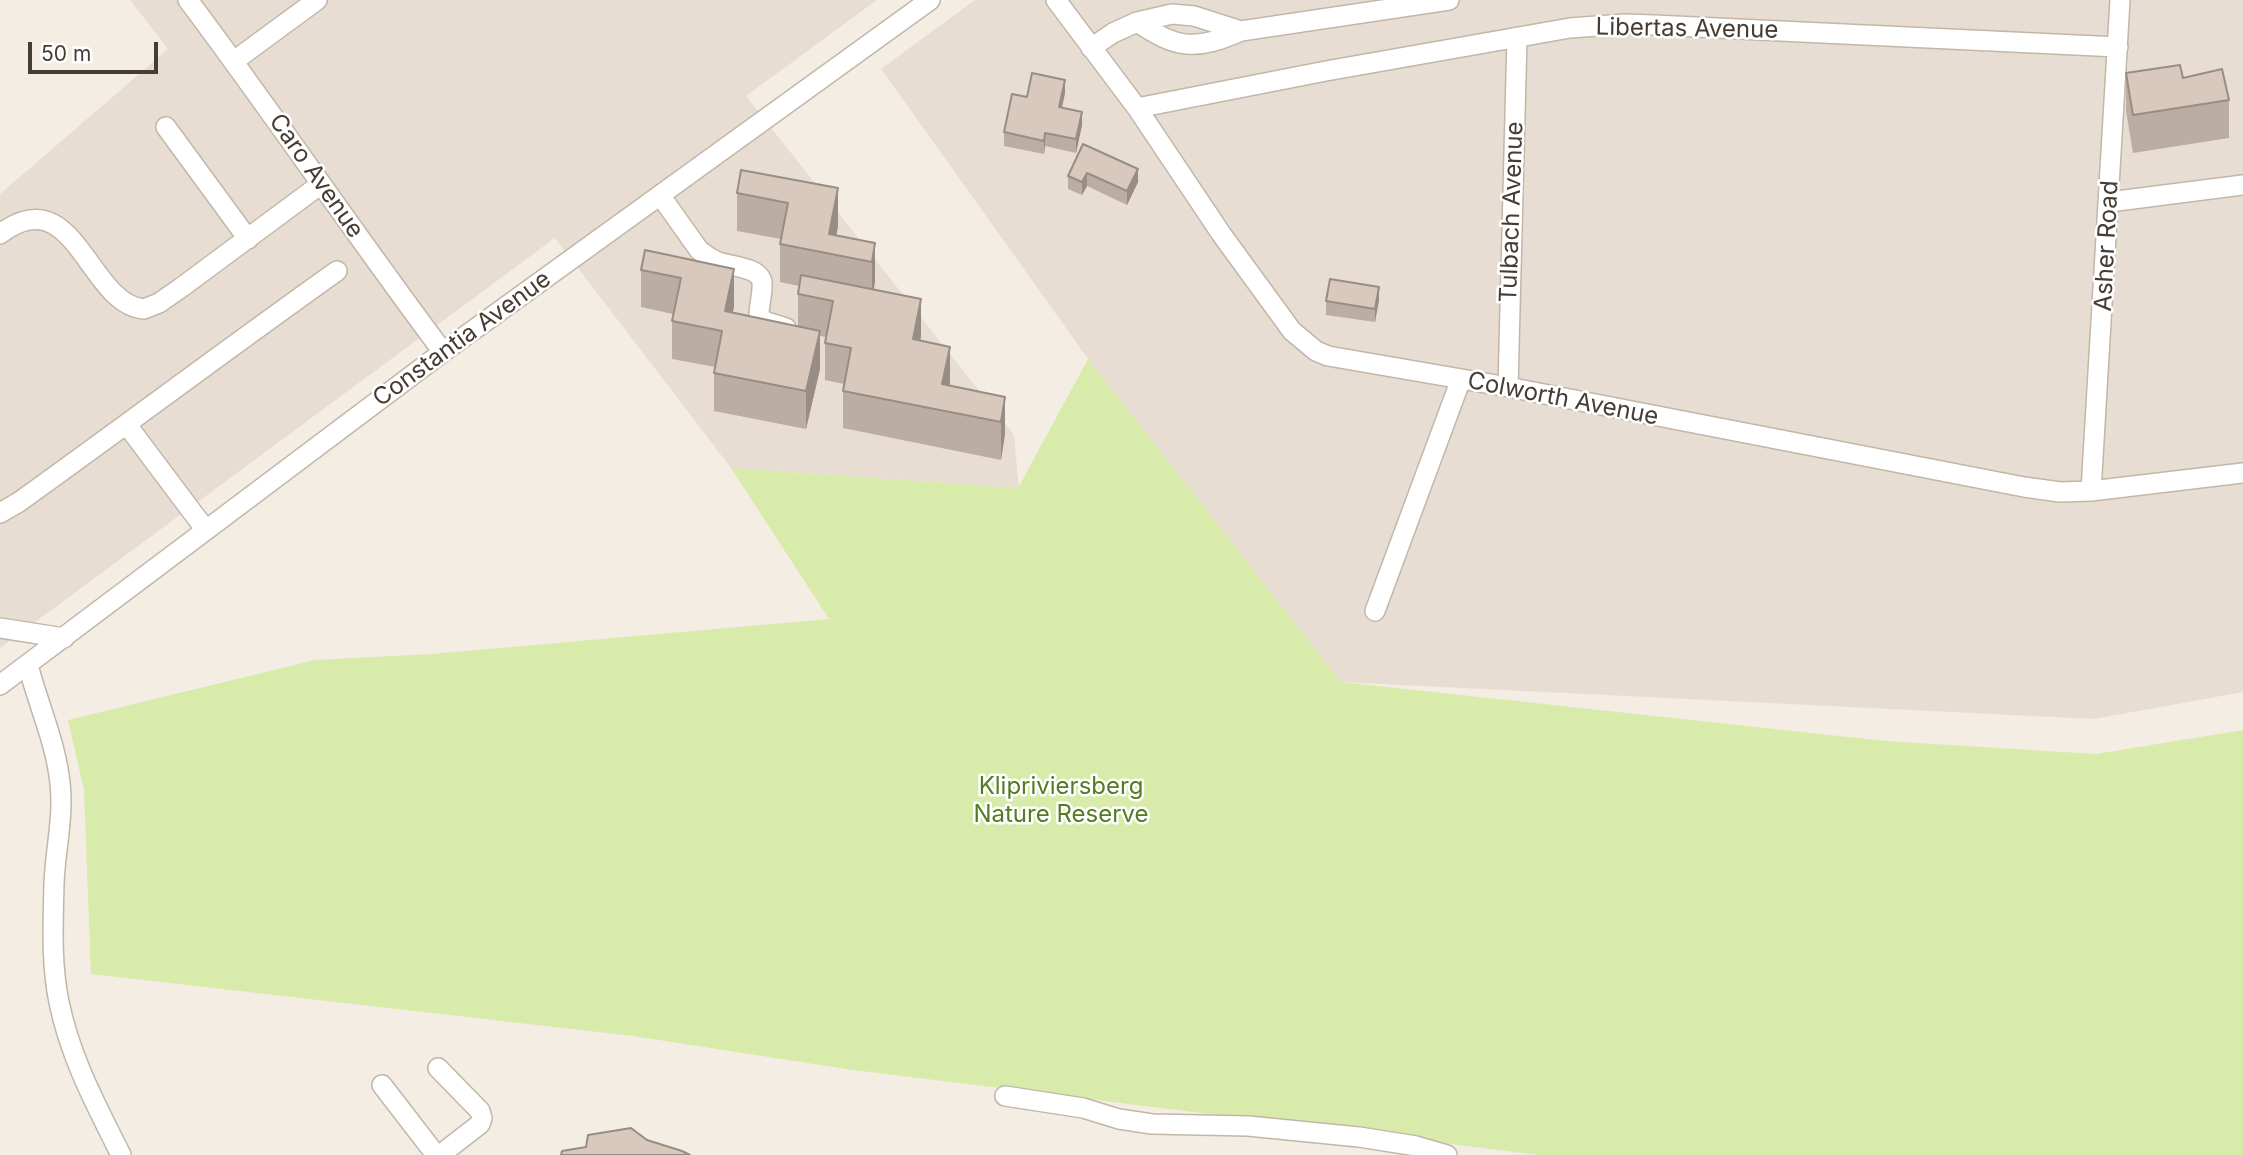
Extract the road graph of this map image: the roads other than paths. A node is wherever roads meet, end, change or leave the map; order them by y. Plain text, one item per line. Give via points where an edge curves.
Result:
1 (188, 0) edge
2 (317, 0) edge
3 (930, 0) edge
4 (1056, 0) edge
5 (1449, 0) edge
6 (2120, 0) edge
7 (1137, 22) junction
8 (1241, 32) junction
9 (1517, 37) junction
10 (2118, 47) junction
11 (1091, 48) junction
12 (234, 61) junction
13 (1137, 108) junction
14 (166, 127) dead end
15 (321, 184) junction
16 (2243, 186) edge
17 (660, 195) junction
18 (2109, 202) junction
19 (0, 234) edge
20 (248, 239) junction
21 (337, 271) dead end
22 (786, 328) edge
23 (443, 352) junction
24 (1461, 379) junction
25 (1508, 387) junction
26 (127, 425) junction
27 (2243, 473) edge
28 (2091, 491) junction
29 (0, 513) edge
30 (205, 529) junction
31 (1375, 611) dead end
32 (0, 628) edge
33 (64, 638) junction
34 (27, 665) junction
35 (0, 685) edge
36 (438, 1068) dead end
37 (382, 1085) dead end
38 (1005, 1097) dead end
39 (121, 1155) edge
40 (438, 1155) edge
41 (1447, 1155) edge

1 - 12 street, Caro Avenue
2 - 12 street
3 - 17 street, Constantia Avenue
4 - 11 street, Colworth Avenue
5 - 8 street
6 - 10 street, Asher Road
7 - 8 street via 1172,14 1194,16
7 - 8 street via 1179,44 1217,42
7 - 11 street
9 - 10 street, Libertas Avenue via 1625,24
9 - 13 street, Libertas Avenue
9 - 25 street, Tulbach Avenue
10 - 18 street, Asher Road
11 - 13 street, Colworth Avenue
12 - 15 street, Caro Avenue
13 - 24 street, Colworth Avenue via 1222,235 1307,345 1328,356
14 - 20 street
15 - 20 street
15 - 23 street, Caro Avenue
16 - 18 street
17 - 22 street via 706,256 759,275 759,315
17 - 23 street, Constantia Avenue
18 - 28 street, Asher Road
19 - 20 street via 31,219 49,222 61,229 126,304 144,309
21 - 26 street
23 - 30 street, Constantia Avenue
24 - 25 street, Colworth Avenue
24 - 31 street
25 - 28 street, Colworth Avenue via 2024,487
26 - 29 street
26 - 30 street
27 - 28 street, Colworth Avenue
30 - 33 street, Constantia Avenue
32 - 33 street
33 - 34 street, Constantia Avenue
34 - 35 street, Constantia Avenue
34 - 39 street via 60,782 62,809 54,881 59,1000 82,1076
36 - 40 street via 482,1118
37 - 40 street
38 - 41 street via 1153,1124 1248,1126 1345,1136

